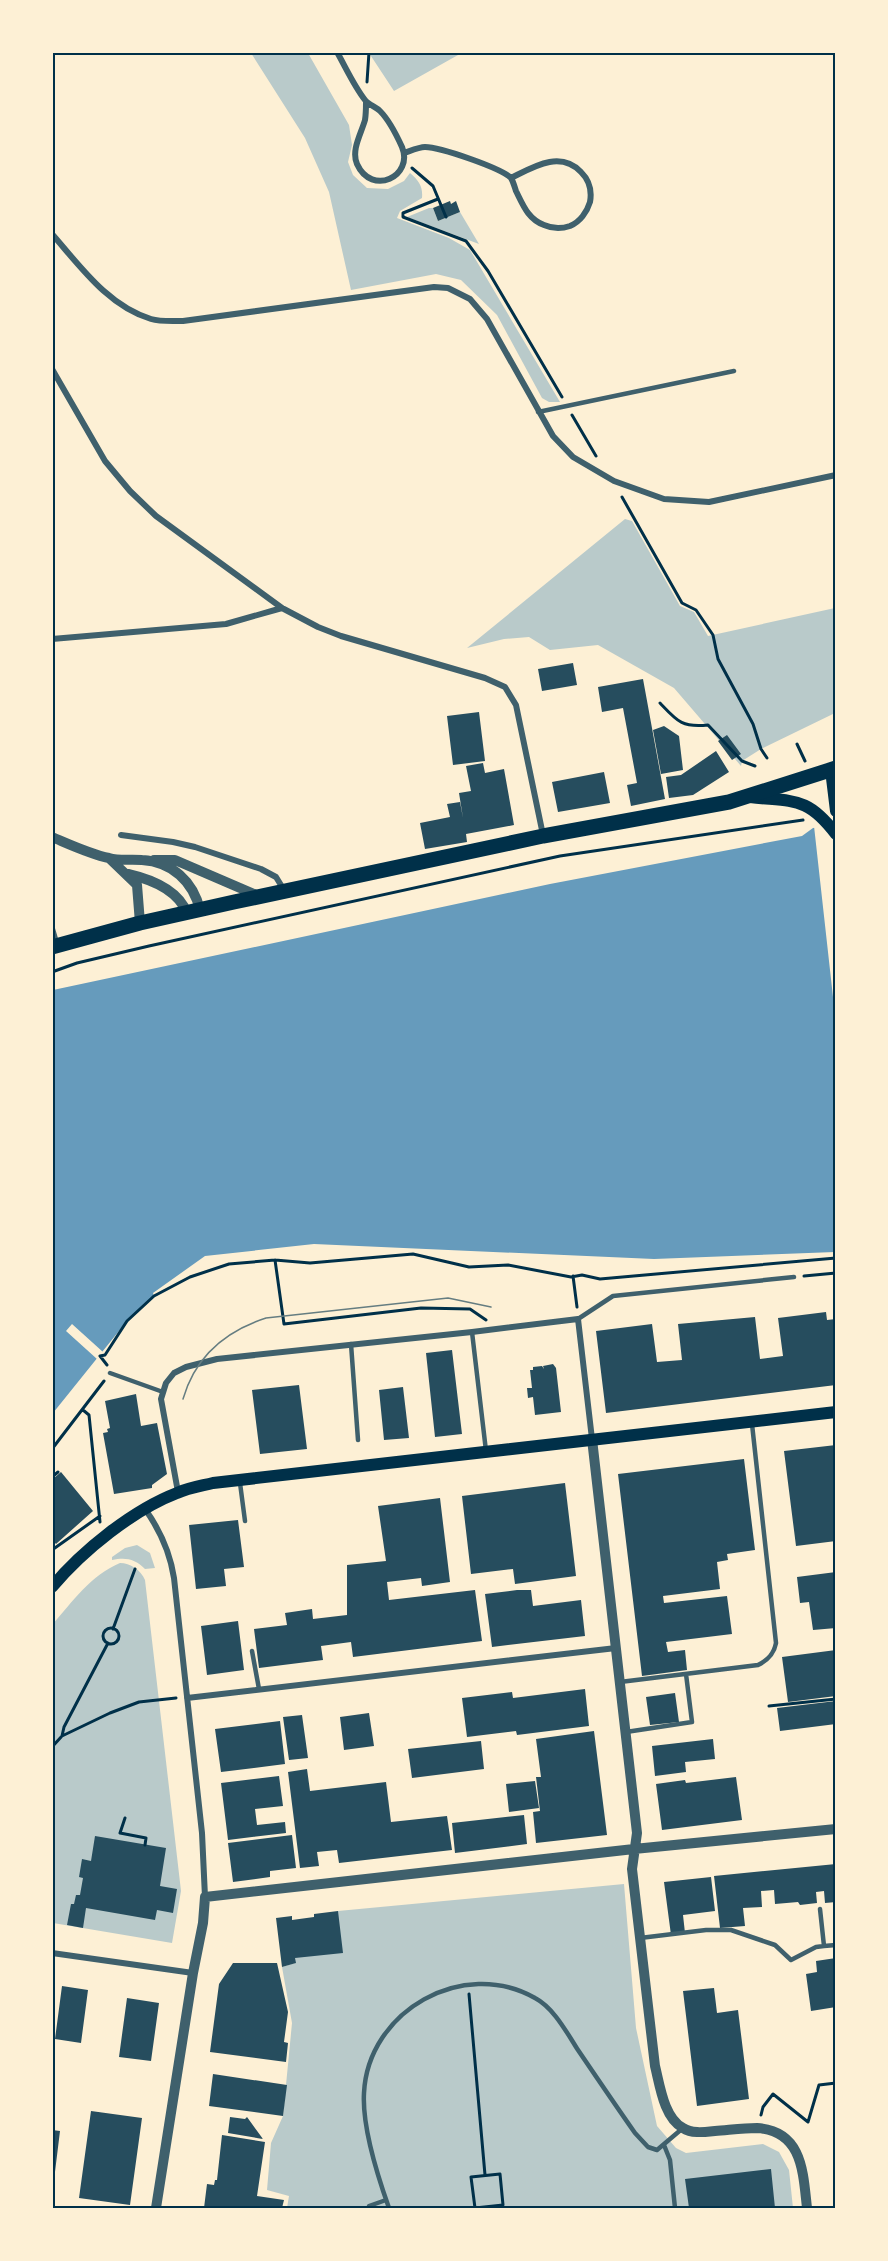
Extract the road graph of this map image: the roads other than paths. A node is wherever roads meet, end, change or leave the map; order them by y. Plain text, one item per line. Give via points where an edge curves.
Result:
1 (337, 52) edge
2 (366, 102) junction
3 (404, 153) junction
4 (511, 178) junction
5 (52, 234) edge
6 (52, 369) edge
7 (734, 371) dead end
8 (538, 412) junction
9 (836, 475) edge
10 (282, 608) junction
11 (52, 639) edge
12 (833, 769) edge
13 (749, 797) junction
14 (836, 811) edge
15 (832, 829) edge
16 (121, 835) dead end
17 (543, 836) junction
18 (52, 837) edge
19 (111, 859) junction
20 (145, 860) junction
21 (128, 874) junction
22 (285, 892) junction
23 (261, 897) junction
24 (193, 911) junction
25 (140, 923) junction
26 (52, 926) edge
27 (55, 947) edge
28 (794, 1277) road end
29 (578, 1319) junction
30 (472, 1332) junction
31 (351, 1344) junction
32 (110, 1373) road end
33 (163, 1392) junction
34 (836, 1412) edge
35 (751, 1421) junction
36 (592, 1438) junction
37 (358, 1440) dead end
38 (486, 1451) junction
39 (239, 1480) junction
40 (178, 1492) junction
41 (144, 1509) junction
42 (245, 1521) dead end
43 (52, 1587) edge
44 (616, 1648) junction
45 (252, 1651) dead end
46 (686, 1674) junction
47 (620, 1682) junction
48 (259, 1689) junction
49 (187, 1698) junction
50 (626, 1732) junction
51 (836, 1829) edge
52 (634, 1849) junction
53 (206, 1897) junction
54 (820, 1909) dead end
55 (640, 1938) junction
56 (836, 1945) edge
57 (824, 1946) junction
58 (52, 1953) edge
59 (193, 1973) junction
60 (683, 2128) junction
61 (664, 2145) junction
62 (386, 2200) junction
63 (156, 2208) edge
64 (369, 2208) edge
65 (389, 2208) edge
66 (675, 2208) edge
67 (807, 2208) edge

1 - 2 street
2 - 3 street via 380,111
2 - 3 street via 355,152 364,175 382,182 392,178 404,161
3 - 4 street via 424,147 445,150
4 - 4 street via 543,163 562,160 585,177 590,202 575,224 563,229 550,228 526,212
5 - 8 street via 105,292 150,319 164,321 420,288 454,290 470,299 487,319
6 - 10 street via 105,461 130,491 156,516
7 - 8 lane
8 - 9 street via 563,448 592,470 664,499 709,502
10 - 11 street via 226,624
10 - 17 street via 341,636 505,687 516,705
12 - 13 main road
12 - 14 main road
13 - 15 main road via 813,808
13 - 17 main road
16 - 22 street via 173,842 261,870 276,878
17 - 22 main road
18 - 19 street
19 - 20 street
19 - 21 street
20 - 23 street via 175,860
20 - 24 street via 172,869 189,882 197,897
21 - 24 street via 165,888
21 - 25 street via 137,885
22 - 23 main road
23 - 24 main road
24 - 25 main road
25 - 27 main road
26 - 27 lane
28 - 29 lane via 613,1296
29 - 30 street
29 - 36 street
30 - 31 street
30 - 38 lane
31 - 33 street via 186,1366 174,1373
31 - 37 lane
32 - 33 lane
33 - 40 street via 163,1419
34 - 35 main road
35 - 36 main road
35 - 46 lane via 774,1651 758,1665
36 - 38 main road
36 - 44 street
38 - 39 main road
39 - 40 main road
39 - 42 lane
40 - 41 main road
41 - 43 main road via 84,1555
41 - 49 street via 161,1534 172,1564
44 - 47 street
44 - 48 street
45 - 48 lane
46 - 47 lane
46 - 50 lane via 692,1722
47 - 50 street
48 - 49 street
49 - 53 street
50 - 52 street via 637,1833
51 - 52 street
52 - 53 street
52 - 55 street via 632,1869
53 - 59 street
54 - 57 lane
55 - 57 lane via 731,1930 775,1945 791,1960
55 - 60 street via 655,2066 665,2105
56 - 57 lane
58 - 59 street
59 - 63 street
60 - 61 lane
60 - 67 street via 696,2132 759,2128 776,2133 793,2146 800,2159
61 - 62 lane via 657,2150 648,2147 635,2133 556,2018 538,1999 515,1988 468,1984 444,1989 397,2018 380,2040 369,2066 364,2093 366,2120
61 - 66 lane via 670,2160
62 - 64 lane
62 - 65 lane

